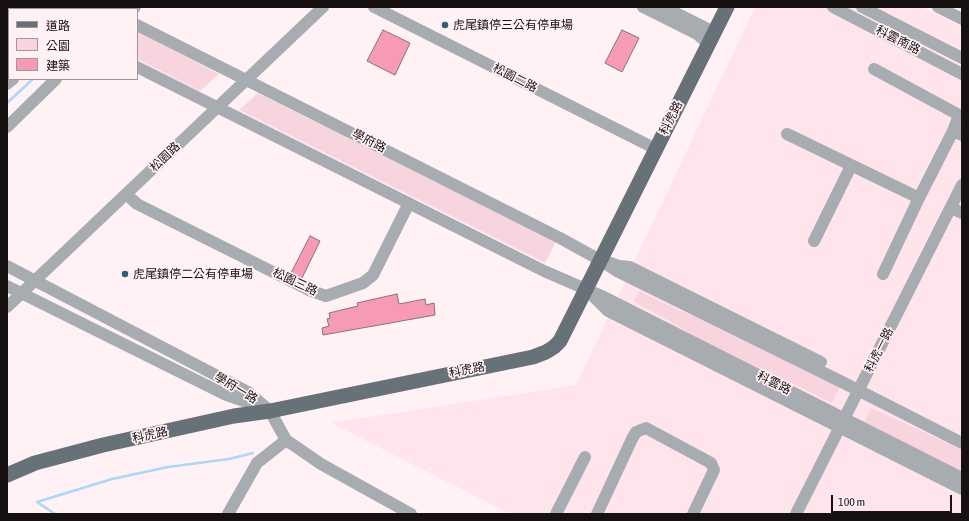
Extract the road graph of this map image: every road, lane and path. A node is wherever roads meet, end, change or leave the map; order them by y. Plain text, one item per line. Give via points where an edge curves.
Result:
1 (323, 7) edge
2 (374, 7) edge
3 (643, 7) edge
4 (664, 7) edge
5 (727, 7) edge
6 (833, 7) edge
7 (862, 7) edge
8 (938, 7) edge
9 (962, 19) edge
10 (138, 26) edge
11 (713, 35) junction
12 (962, 58) edge
13 (138, 68) edge
14 (874, 69) dead end
15 (962, 74) edge
16 (55, 80) edge
17 (246, 80) junction
18 (217, 107) junction
19 (7, 126) edge
20 (958, 133) edge
21 (787, 134) dead end
22 (656, 150) junction
23 (851, 166) junction
24 (962, 185) edge
25 (126, 194) junction
26 (919, 198) junction
27 (409, 203) junction
28 (951, 208) junction
29 (962, 214) edge
30 (814, 241) dead end
31 (600, 260) junction
32 (7, 266) edge
33 (883, 274) dead end
34 (36, 280) junction
35 (7, 286) edge
36 (586, 289) junction
37 (22, 293) junction
38 (7, 307) edge
39 (860, 387) junction
40 (270, 411) junction
41 (842, 422) junction
42 (962, 433) edge
43 (286, 440) junction
44 (962, 443) edge
45 (585, 457) dead end
46 (7, 475) edge
47 (962, 478) edge
48 (962, 488) edge
49 (228, 514) edge
50 (411, 514) edge
51 (556, 514) edge
52 (596, 514) edge
53 (693, 514) edge
54 (796, 514) edge

1 - 17 street, 松園路
2 - 22 street, 松園二路
3 - 11 street via 704,40
4 - 11 street via 710,30
5 - 11 main road, 科虎路
6 - 15 street, 科雲南路
7 - 12 street, 科雲南路
8 - 9 street
10 - 17 street, 學府路
11 - 22 main road, 科虎路
13 - 18 street
14 - 20 street via 959,115
16 - 19 street
17 - 18 street, 松園路
17 - 31 street, 學府路
18 - 25 street, 松園路
18 - 27 street
20 - 26 street
21 - 23 street
22 - 31 main road, 科虎路
23 - 26 street
23 - 30 street
24 - 28 street, 科虎一路
25 - 27 street, 松園三路 via 137,204 309,290 326,296 363,283 373,275
25 - 34 street, 松園路
26 - 33 street
27 - 36 street via 544,271
28 - 29 street
28 - 39 street, 科虎一路
31 - 36 main road, 科虎路
31 - 39 street via 617,271
32 - 34 street, 學府一路
34 - 37 street, 松園路
34 - 40 street, 學府一路 via 248,392
35 - 37 street, 學府一路
36 - 40 main road, 科虎路 via 560,341 546,352 533,357
36 - 41 street, 科雲路
37 - 38 street, 松園路
37 - 40 street, 學府一路 via 224,394
39 - 41 street, 科虎一路
39 - 42 street
39 - 44 street
40 - 43 street
40 - 46 main road, 科虎路 via 234,416 103,445 35,463
41 - 47 street, 科雲路
41 - 48 street
41 - 54 street, 科虎一路
43 - 49 street via 257,463
43 - 50 street via 321,464
45 - 51 street
52 - 53 street via 634,435 646,428 711,464 714,470

